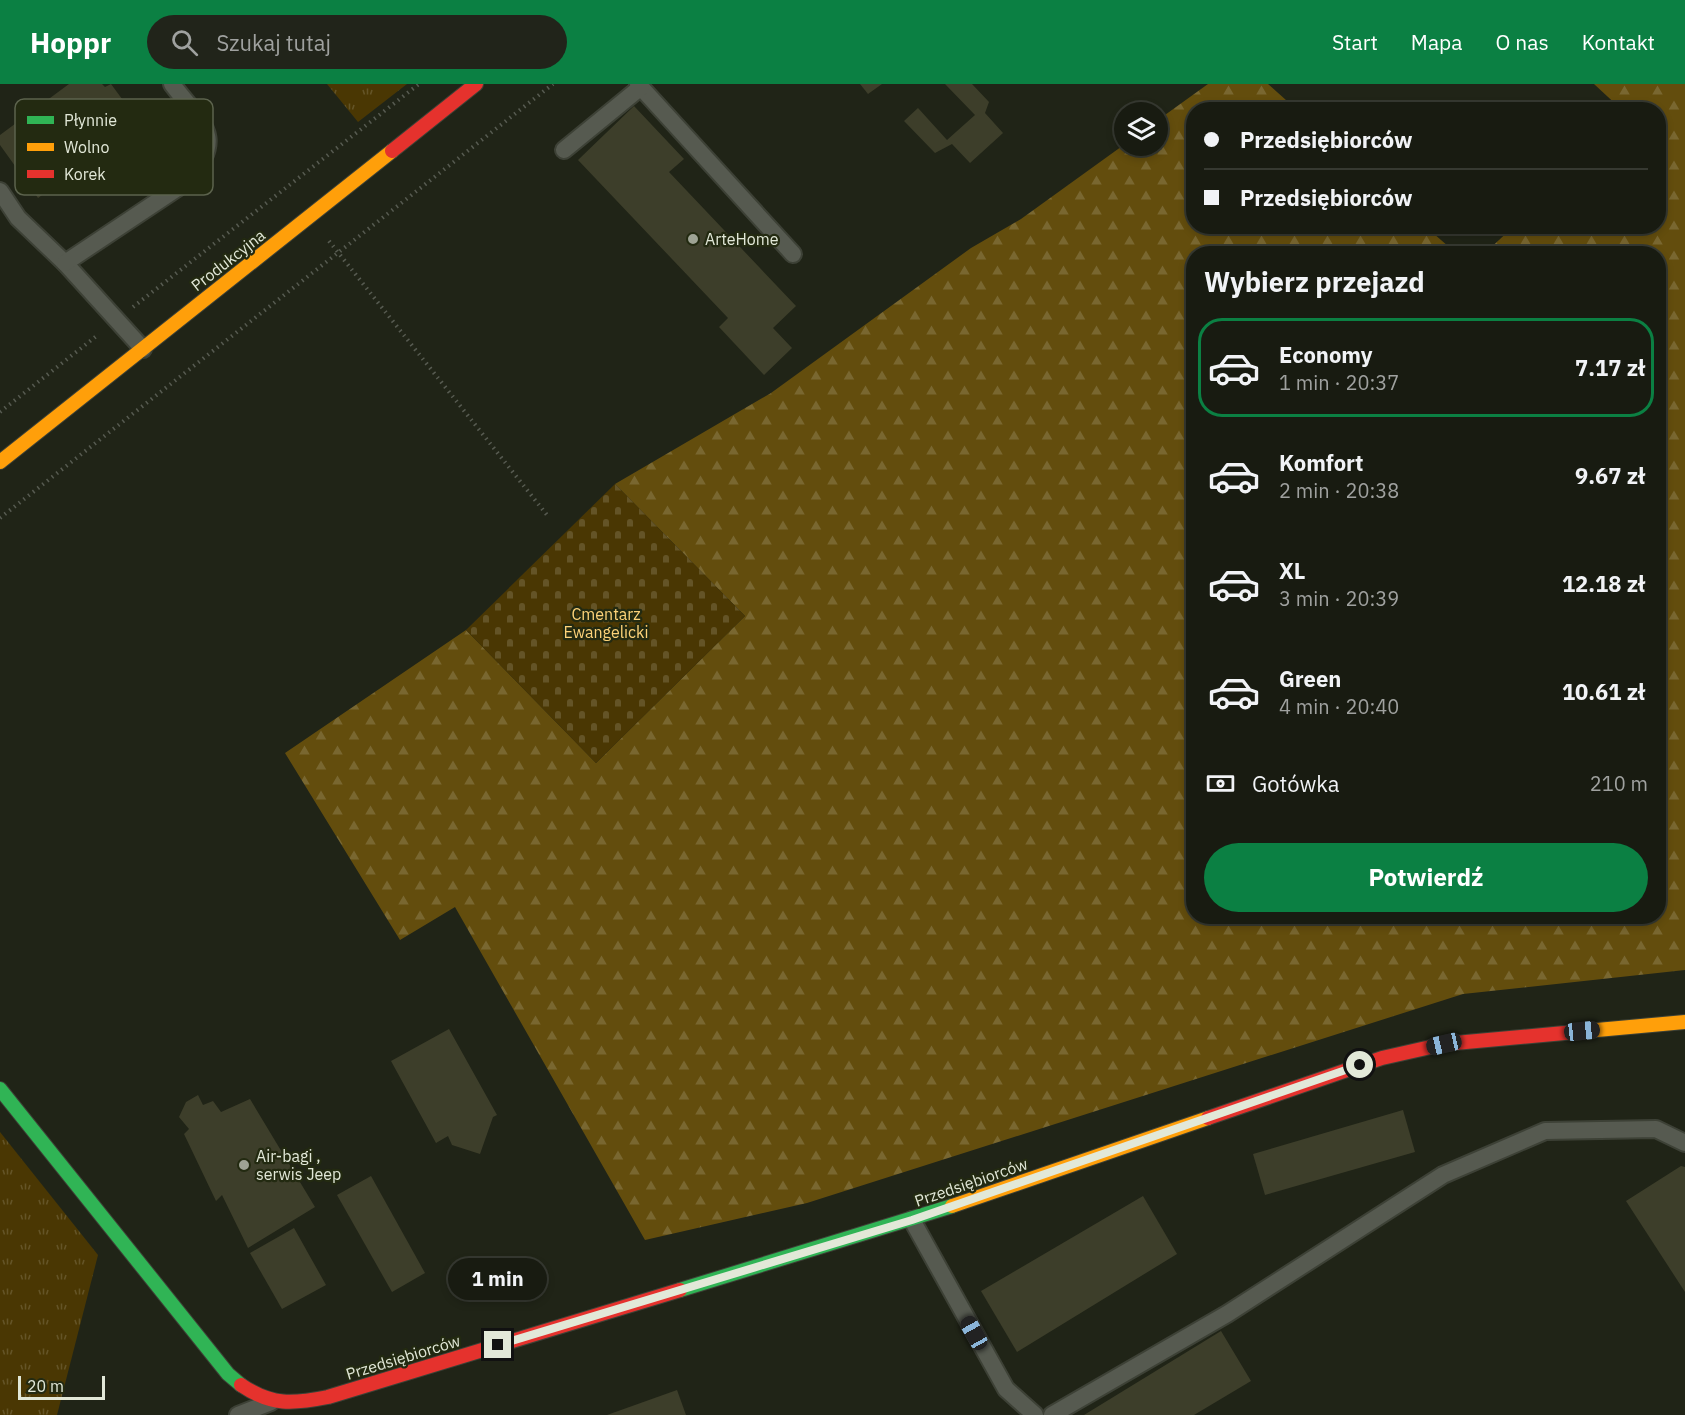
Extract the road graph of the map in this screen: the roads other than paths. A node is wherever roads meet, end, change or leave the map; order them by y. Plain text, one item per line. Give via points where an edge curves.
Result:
1 (172, 84) edge
2 (476, 84) edge
3 (640, 85) edge
4 (183, 99) edge
5 (564, 150) dead end
6 (0, 191) edge
7 (167, 195) edge
8 (793, 254) dead end
9 (65, 263) junction
10 (143, 349) junction
11 (0, 462) edge
12 (1685, 1022) edge
13 (0, 1089) edge
14 (1685, 1143) edge
15 (912, 1220) junction
16 (271, 1402) junction
17 (238, 1415) edge
18 (1035, 1415) edge
19 (1052, 1415) edge

1 - 4 lane
2 - 10 street, Produkcyjna
3 - 5 lane
3 - 8 lane
6 - 9 lane via 18,218
7 - 9 lane
9 - 10 lane
10 - 11 street, Produkcyjna
12 - 15 street, Przedsiębiorców via 1444,1044 1382,1058
13 - 16 street via 228,1374 246,1390
14 - 19 lane via 1656,1129 1545,1131 1443,1174 1227,1314
15 - 16 street, Przedsiębiorców via 328,1397 298,1403
15 - 18 lane via 1005,1389
16 - 17 lane

